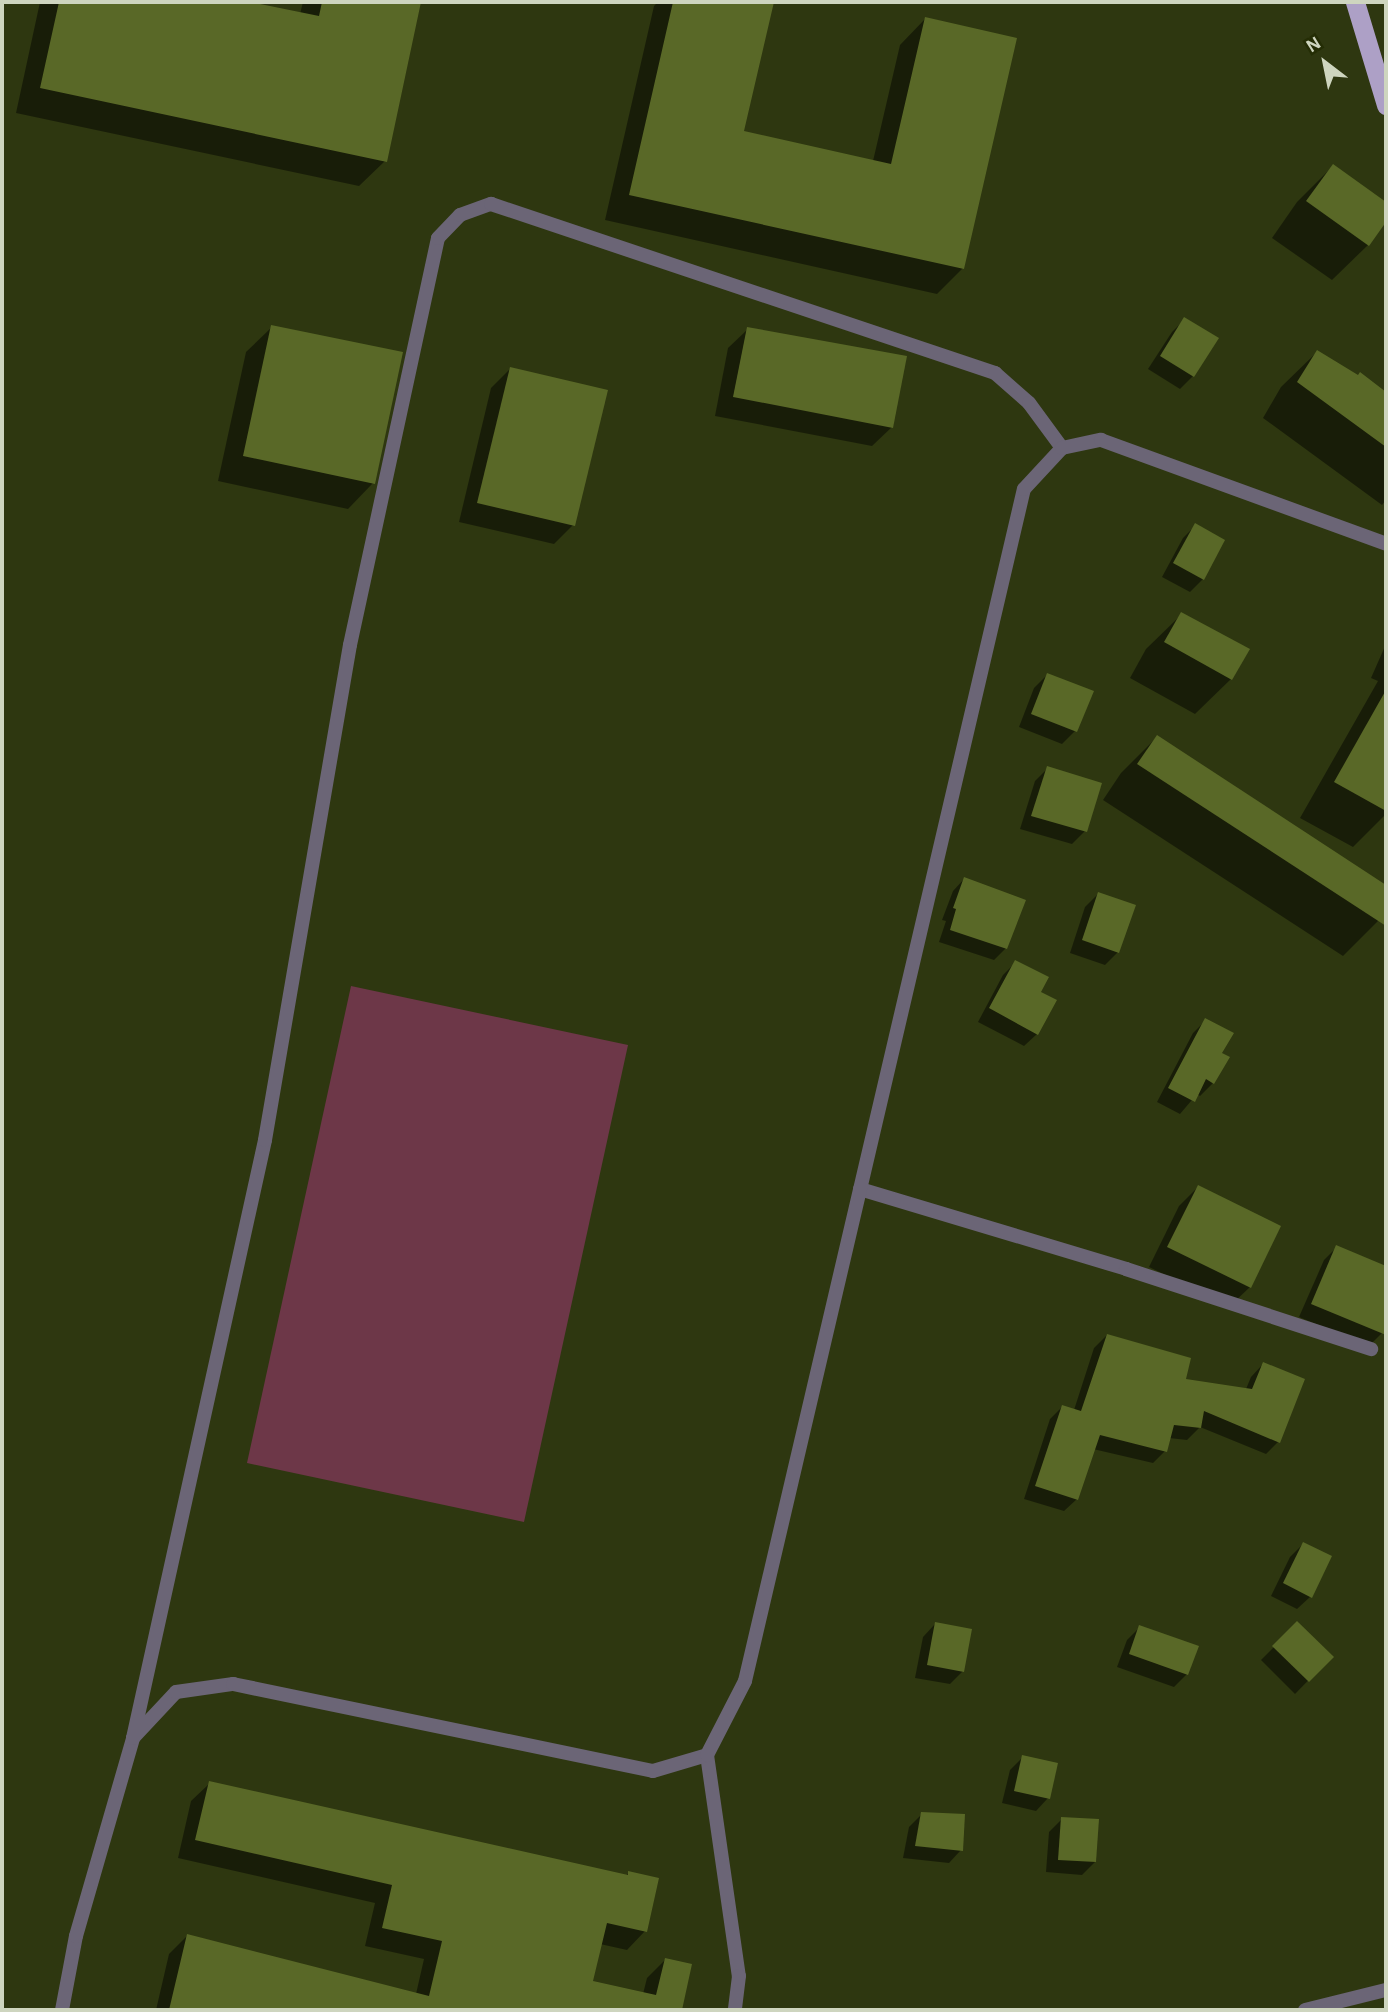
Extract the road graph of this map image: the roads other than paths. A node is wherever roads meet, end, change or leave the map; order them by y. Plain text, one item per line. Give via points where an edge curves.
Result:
1 (1355, 2) edge
2 (1386, 105) edge
3 (1062, 448) junction
4 (1386, 544) edge
5 (860, 1189) junction
6 (1371, 1349) dead end
7 (133, 1738) junction
8 (707, 1755) junction
9 (1386, 1990) edge
10 (62, 2010) edge
11 (735, 2010) edge
12 (1304, 2010) edge

1 - 2 highway
3 - 4 street via 1101,440
3 - 5 street via 1024,489
3 - 7 street via 1029,403 995,373 491,204 460,215 438,238 350,645 265,1140
5 - 6 street
5 - 8 street via 745,1681
7 - 8 street via 176,1692 233,1684 653,1771
7 - 10 street via 76,1936
8 - 11 street via 739,1976
9 - 12 street

